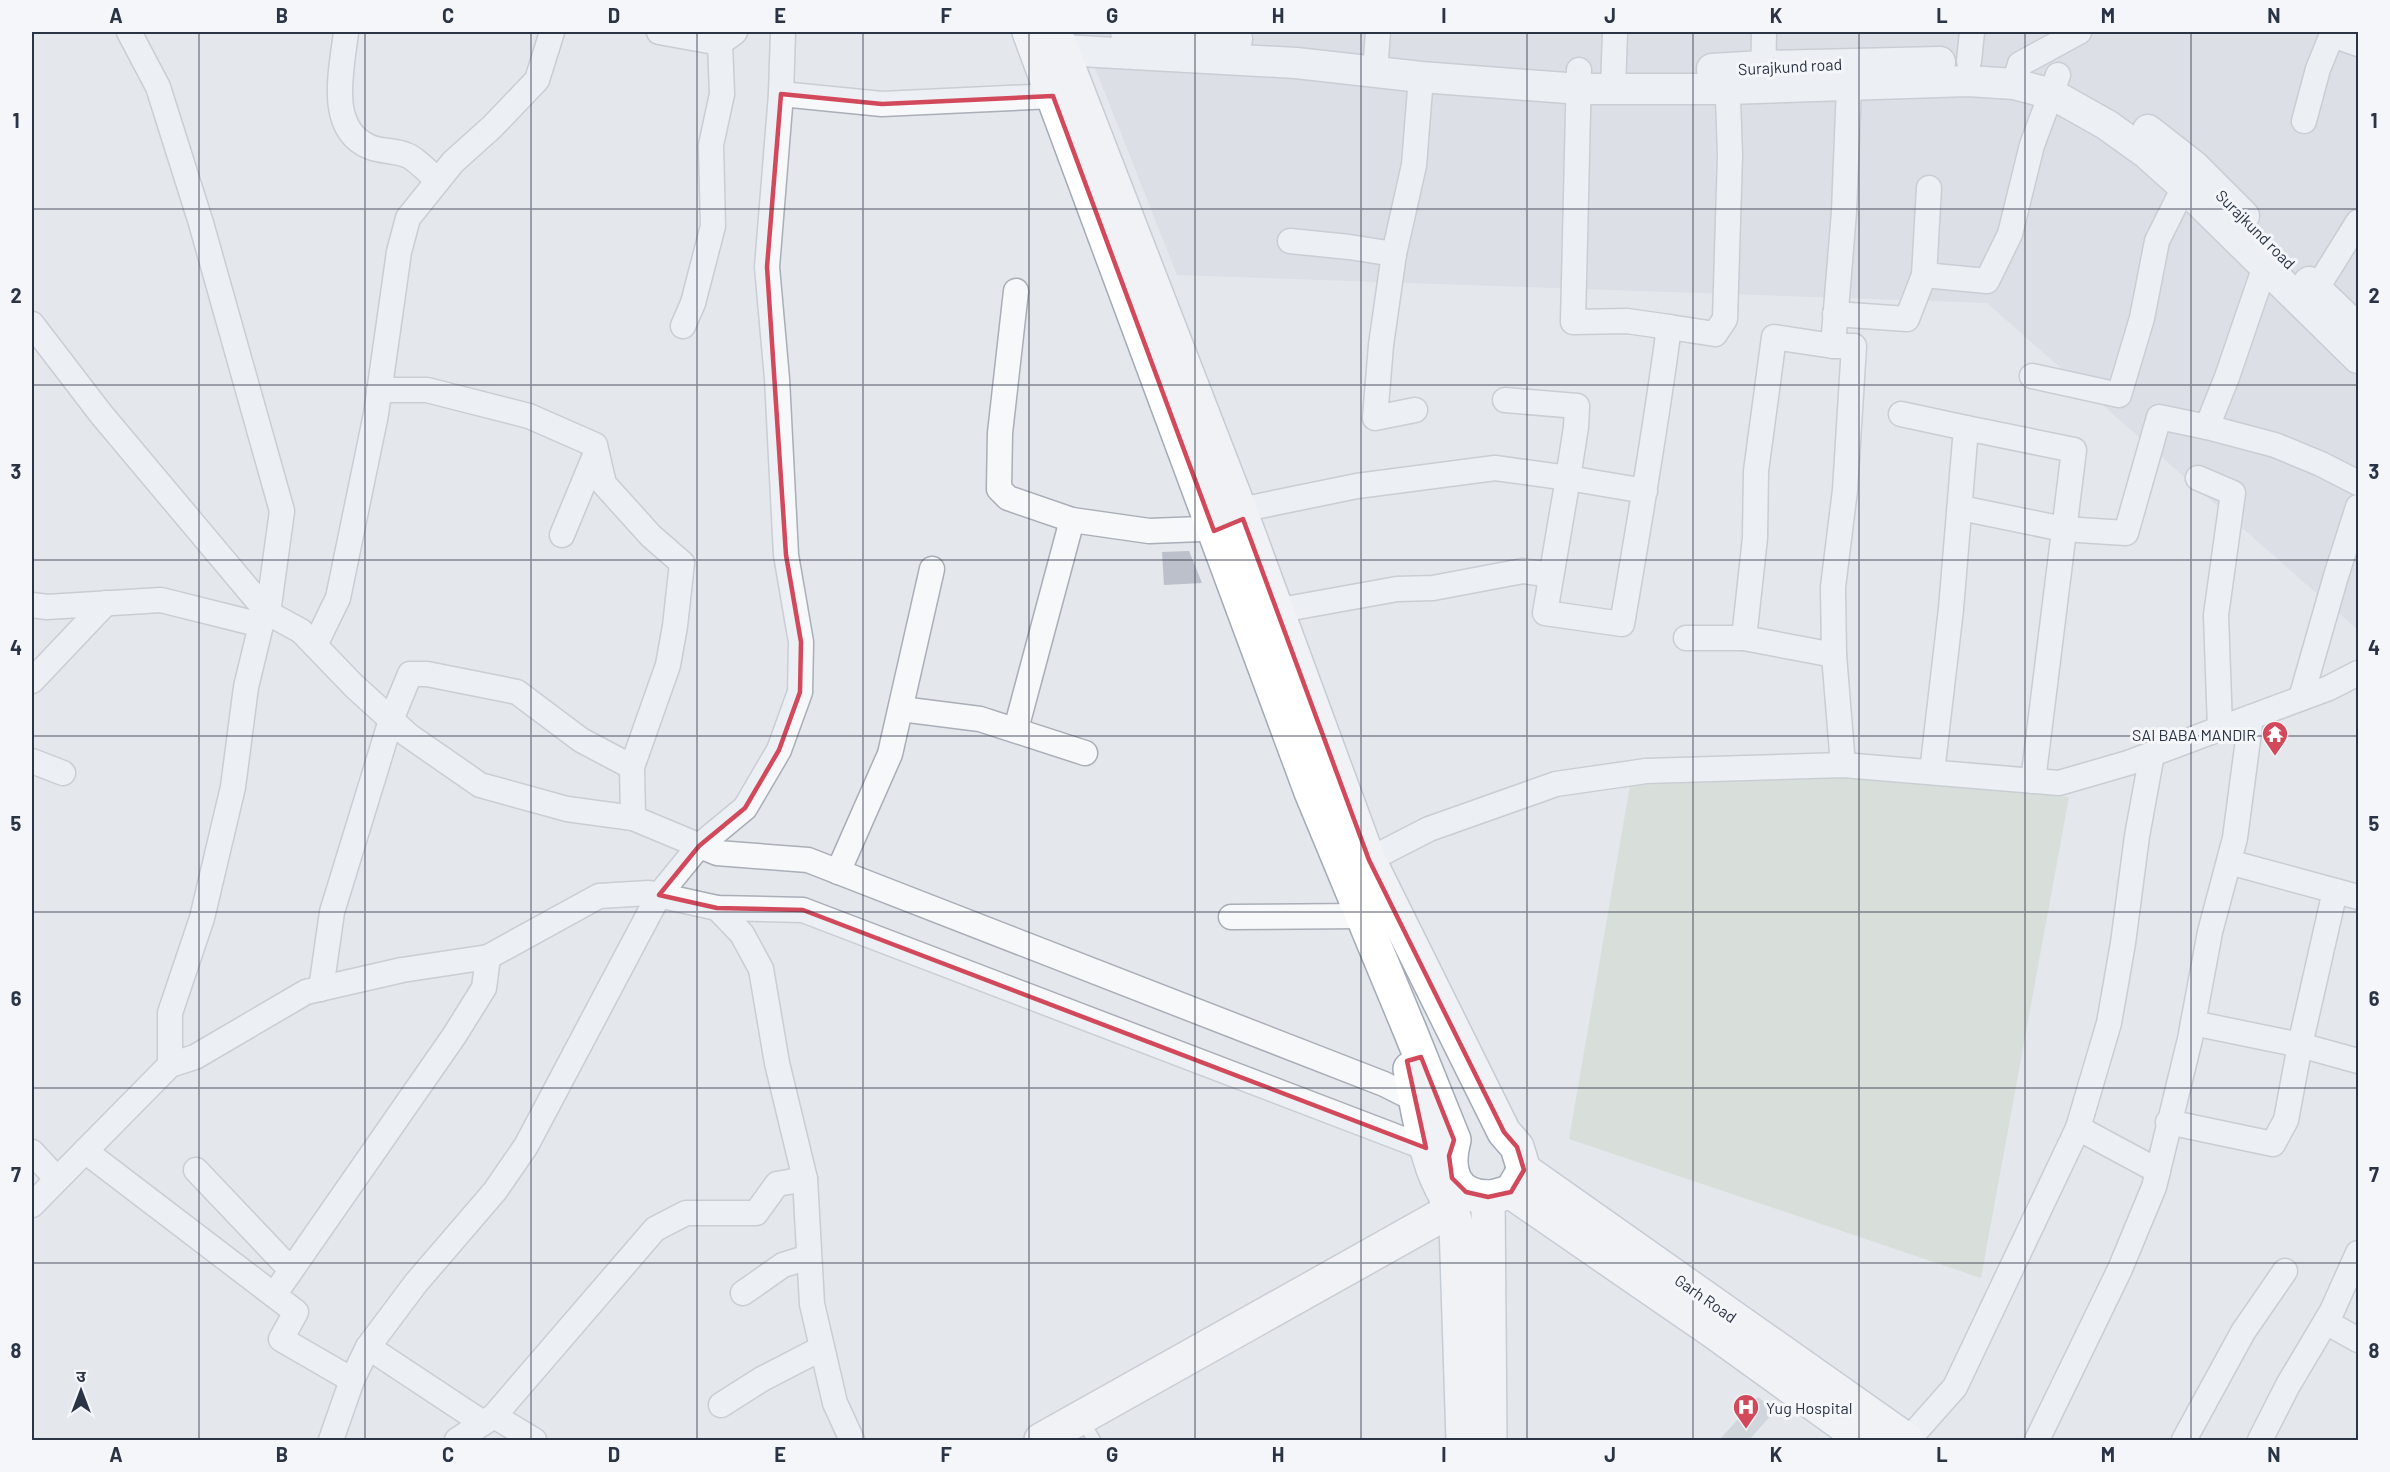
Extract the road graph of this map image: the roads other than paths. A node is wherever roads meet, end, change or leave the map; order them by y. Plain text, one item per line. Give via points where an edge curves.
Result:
1 (129, 32) edge
2 (346, 32) edge
3 (552, 32) edge
4 (659, 32) edge
5 (783, 32) edge
6 (1126, 32) edge
7 (1615, 32) edge
8 (1764, 32) edge
9 (1971, 32) edge
10 (2079, 32) edge
11 (2333, 33) edge
12 (727, 37) edge
13 (1046, 41) edge
14 (2358, 44) edge
15 (1376, 51) edge
16 (1296, 53) junction
17 (1423, 68) junction
18 (1968, 71) junction
19 (2017, 74) junction
20 (1762, 76) junction
21 (1579, 79) junction
22 (1728, 79) junction
23 (1613, 80) junction
24 (1849, 85) junction
25 (2055, 85) junction
26 (781, 94) junction
27 (1053, 96) junction
28 (2304, 121) dead end
29 (2189, 177) junction
30 (438, 180) junction
31 (1929, 188) dead end
32 (2358, 222) edge
33 (1290, 241) dead end
34 (1394, 254) junction
35 (2265, 266) junction
36 (1924, 275) junction
37 (1016, 291) dead end
38 (2311, 299) junction
39 (1835, 314) junction
40 (32, 324) edge
41 (683, 326) dead end
42 (1669, 327) junction
43 (2358, 329) edge
44 (1833, 346) junction
45 (2358, 358) edge
46 (2032, 376) dead end
47 (379, 390) junction
48 (1505, 400) dead end
49 (1415, 410) dead end
50 (1901, 414) dead end
51 (1966, 428) junction
52 (2206, 428) junction
53 (596, 453) junction
54 (1568, 478) junction
55 (2198, 478) dead end
56 (2358, 483) edge
57 (1645, 491) junction
58 (1961, 507) junction
59 (2358, 507) edge
60 (1072, 520) junction
61 (1227, 521) junction
62 (2063, 529) junction
63 (562, 535) dead end
64 (932, 569) dead end
65 (1551, 575) junction
66 (106, 603) junction
67 (32, 605) edge
68 (1275, 611) junction
69 (265, 619) junction
70 (1686, 638) dead end
71 (1744, 638) junction
72 (315, 645) junction
73 (1834, 655) junction
74 (2358, 674) edge
75 (32, 681) edge
76 (2301, 698) junction
77 (901, 709) junction
78 (2251, 717) junction
79 (391, 720) junction
80 (1016, 729) junction
81 (2220, 729) junction
82 (1086, 753) dead end
83 (2152, 754) junction
84 (32, 761) edge
85 (1843, 765) junction
86 (632, 767) junction
87 (1932, 772) junction
88 (63, 773) dead end
89 (2033, 781) junction
90 (633, 818) junction
91 (699, 846) junction
92 (2229, 862) junction
93 (1356, 866) junction
94 (838, 872) junction
95 (2335, 891) junction
96 (659, 896) junction
97 (2358, 897) edge
98 (717, 908) junction
99 (1361, 916) junction
100 (1232, 917) dead end
101 (488, 957) junction
102 (321, 989) junction
103 (2193, 1023) junction
104 (1411, 1033) junction
105 (2300, 1045) junction
106 (2358, 1061) edge
107 (170, 1065) junction
108 (1416, 1100) junction
109 (2168, 1122) junction
110 (2078, 1128) junction
111 (1426, 1148) junction
112 (85, 1151) junction
113 (32, 1152) edge
114 (196, 1170) dead end
115 (2158, 1171) junction
116 (1510, 1177) junction
117 (57, 1179) junction
118 (805, 1179) junction
119 (32, 1205) edge
120 (1453, 1209) junction
121 (2358, 1253) edge
122 (809, 1257) junction
123 (291, 1270) junction
124 (2285, 1270) dead end
125 (743, 1293) dead end
126 (274, 1295) junction
127 (2326, 1322) junction
128 (2358, 1340) edge
129 (368, 1347) junction
130 (822, 1348) junction
131 (1766, 1355) junction
132 (352, 1380) junction
133 (722, 1405) dead end
134 (488, 1419) junction
135 (1088, 1429) edge
136 (1845, 1435) edge
137 (2269, 1437) edge
138 (331, 1440) edge
139 (457, 1440) edge
140 (534, 1440) edge
141 (852, 1440) edge
142 (1041, 1440) edge
143 (1463, 1440) edge
144 (1490, 1440) edge
145 (1907, 1440) edge
146 (2037, 1440) edge
147 (2184, 1440) edge

1 - 69 street via 158,87 201,223 282,511
2 - 30 street via 340,99 346,127 357,141 408,155
3 - 30 street via 537,80
4 - 12 street
5 - 26 street
6 - 16 street, Surajkund road
7 - 23 street
8 - 20 street
9 - 18 street
10 - 19 street
11 - 14 street
11 - 28 street
12 - 41 street via 722,94 711,145 713,226
13 - 16 street
13 - 27 main road
13 - 61 main road
15 - 16 street, Surajkund road
15 - 17 street, Surajkund road
17 - 21 street, Surajkund road
17 - 34 street via 1414,165
18 - 19 street, Surajkund road
18 - 20 street, Surajkund road
18 - 24 street
19 - 25 street, Surajkund road
20 - 22 street, Surajkund road
20 - 24 street
21 - 23 street, Surajkund road
21 - 42 street via 1574,322 1627,321
22 - 23 street, Surajkund road
22 - 42 street via 1725,319 1715,334
24 - 39 street
25 - 29 street, Surajkund road via 2143,126
25 - 36 street via 2032,145 2010,234 1987,281
26 - 27 street via 882,104
26 - 91 street via 767,267 786,555 801,642 800,692 779,750 745,808
27 - 61 main road
29 - 35 street
29 - 38 street, Surajkund road
29 - 46 street via 2157,241 2142,318 2119,395
30 - 47 street via 408,218 399,252
31 - 36 street
32 - 38 street
33 - 34 street
34 - 49 street via 1374,418
35 - 38 street
35 - 52 street
36 - 39 street via 1907,319
37 - 60 street via 1000,433 999,489 1008,498
38 - 43 street, Surajkund road
38 - 45 street
39 - 44 street
40 - 69 street
42 - 57 street
44 - 71 street via 1774,337 1756,471 1755,538
44 - 73 street via 1854,346 1845,490 1833,587
47 - 53 street via 427,390 530,416 595,445
47 - 72 street via 338,598
48 - 54 street via 1577,406
50 - 51 street
51 - 58 street
51 - 62 street via 2074,450
52 - 56 street via 2275,445
52 - 62 street via 2159,417 2126,533
53 - 63 street
53 - 86 street via 604,484 651,536 681,562 668,665
54 - 57 street
54 - 61 street via 1495,468 1357,486
54 - 65 street
55 - 81 street via 2234,493 2216,615
57 - 65 street via 1622,624 1545,613
58 - 62 street
58 - 87 street
59 - 76 street
60 - 61 street via 1149,531 1202,529
60 - 80 street
61 - 68 main road
61 - 93 main road via 1311,792
62 - 89 street
64 - 77 street
65 - 68 street via 1523,571
66 - 67 street
66 - 69 street via 161,600
66 - 75 street
68 - 93 main road
69 - 72 street via 301,631
69 - 107 street via 246,687 233,787 202,918 170,1013
70 - 71 street
71 - 73 street
72 - 79 street
73 - 85 street
74 - 76 street
76 - 78 street
77 - 80 street via 980,719
77 - 94 street via 890,754
78 - 81 street
78 - 92 street
79 - 86 street via 410,674 427,674 517,692 581,740
79 - 90 street via 480,785 567,809
79 - 102 street via 332,912
80 - 82 street
81 - 83 street
83 - 89 street via 2059,783
83 - 110 street via 2109,1023
84 - 88 street
85 - 87 street
85 - 93 street via 1646,771 1556,784 1429,829
86 - 90 street
87 - 89 street
90 - 91 street
91 - 94 street via 717,853 808,860
91 - 96 street
92 - 95 street
92 - 103 street via 2210,932
93 - 99 main road
93 - 116 main road via 1504,1132
94 - 108 street via 1384,1083
95 - 97 street
95 - 105 street
96 - 98 street
96 - 101 street via 599,896
96 - 129 street via 526,1146 495,1191 416,1283
98 - 111 street via 803,910
98 - 118 street via 742,934 761,969 777,1063
99 - 100 street
99 - 104 main road
101 - 102 street via 402,970
101 - 123 street via 484,988 454,1036
102 - 107 street via 306,992 195,1057
103 - 105 street
103 - 109 street
104 - 108 main road via 1407,1055
104 - 116 main road via 1454,1140 1449,1155 1452,1178 1466,1192
105 - 106 street
105 - 109 street via 2286,1120 2272,1144
107 - 112 street
108 - 111 main road
109 - 115 street
110 - 115 street
110 - 145 street via 1955,1387
111 - 120 main road
112 - 117 street
112 - 126 street
113 - 117 street
114 - 123 street
115 - 146 street via 2120,1269
116 - 131 main road, Garh Road
116 - 144 main road
117 - 119 street
118 - 122 street
118 - 134 street via 777,1184 756,1213 686,1213 655,1229
120 - 135 main road
120 - 143 main road via 1458,1243
121 - 127 street
122 - 125 street via 783,1265
122 - 130 street via 812,1304
123 - 126 street
124 - 147 street via 2243,1332
126 - 132 street via 296,1312 281,1339
127 - 128 street
127 - 137 street via 2288,1385
129 - 132 street
129 - 134 street
130 - 133 street
130 - 141 street via 835,1403
131 - 136 main road, Garh Road
131 - 145 main road, Garh Road
132 - 138 street
134 - 139 street
134 - 140 street
135 - 142 main road

